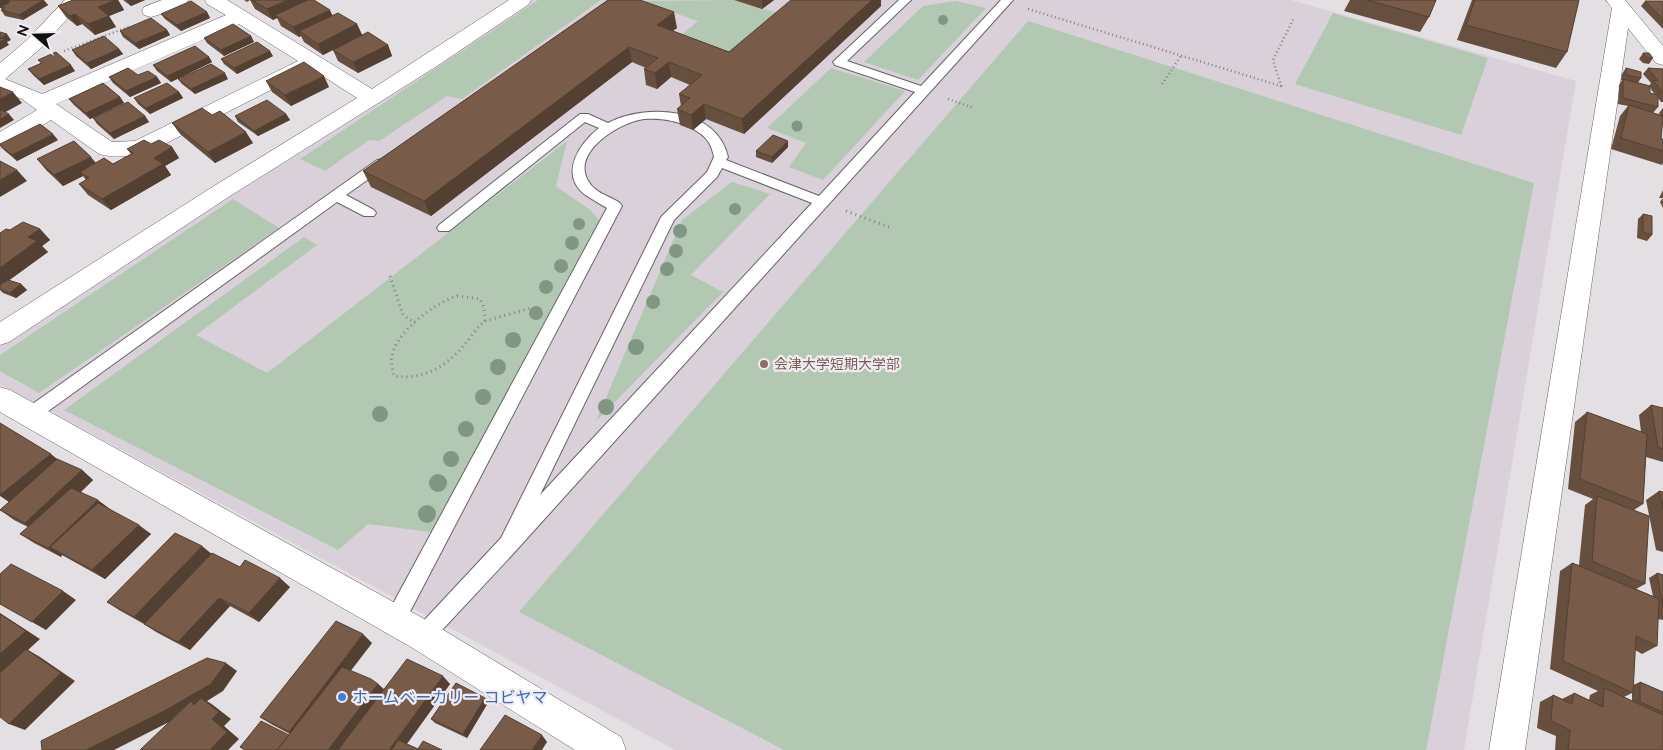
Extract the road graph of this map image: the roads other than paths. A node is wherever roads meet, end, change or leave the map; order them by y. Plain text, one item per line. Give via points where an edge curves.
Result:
1 (75, 0) edge
2 (179, 0) edge
3 (214, 0) edge
4 (522, 0) edge
5 (905, 0) edge
6 (1006, 1) edge
7 (1618, 4) edge
8 (154, 9) road end
9 (240, 16) junction
10 (1663, 59) edge
11 (311, 62) junction
12 (4, 75) edge
13 (924, 91) junction
14 (372, 98) junction
15 (46, 107) junction
16 (607, 127) junction
17 (0, 141) edge
18 (391, 157) edge
19 (718, 162) junction
20 (337, 196) junction
21 (822, 202) junction
22 (369, 213) dead end
23 (444, 228) dead end
24 (0, 335) edge
25 (0, 398) edge
26 (30, 415) junction
27 (505, 549) junction
28 (395, 620) junction
29 (424, 636) junction
30 (602, 748) edge
31 (1506, 750) edge

1 - 12 street
2 - 8 street
3 - 9 street
4 - 14 street
5 - 13 lane via 839,62
6 - 13 lane
7 - 10 street
7 - 31 street
9 - 11 street
9 - 15 street
11 - 14 street
11 - 15 street via 139,148 107,149
12 - 15 street
13 - 21 lane
14 - 24 street
15 - 17 street
16 - 19 lane via 641,115 690,122 717,141 721,157
16 - 23 lane via 584,116
16 - 28 lane via 580,155 578,172 587,190 615,206
18 - 20 lane
19 - 21 lane
19 - 27 lane via 712,174 668,217
20 - 22 lane
20 - 26 lane
21 - 27 lane
25 - 26 street
26 - 28 street
27 - 29 lane
28 - 29 street
29 - 30 street

